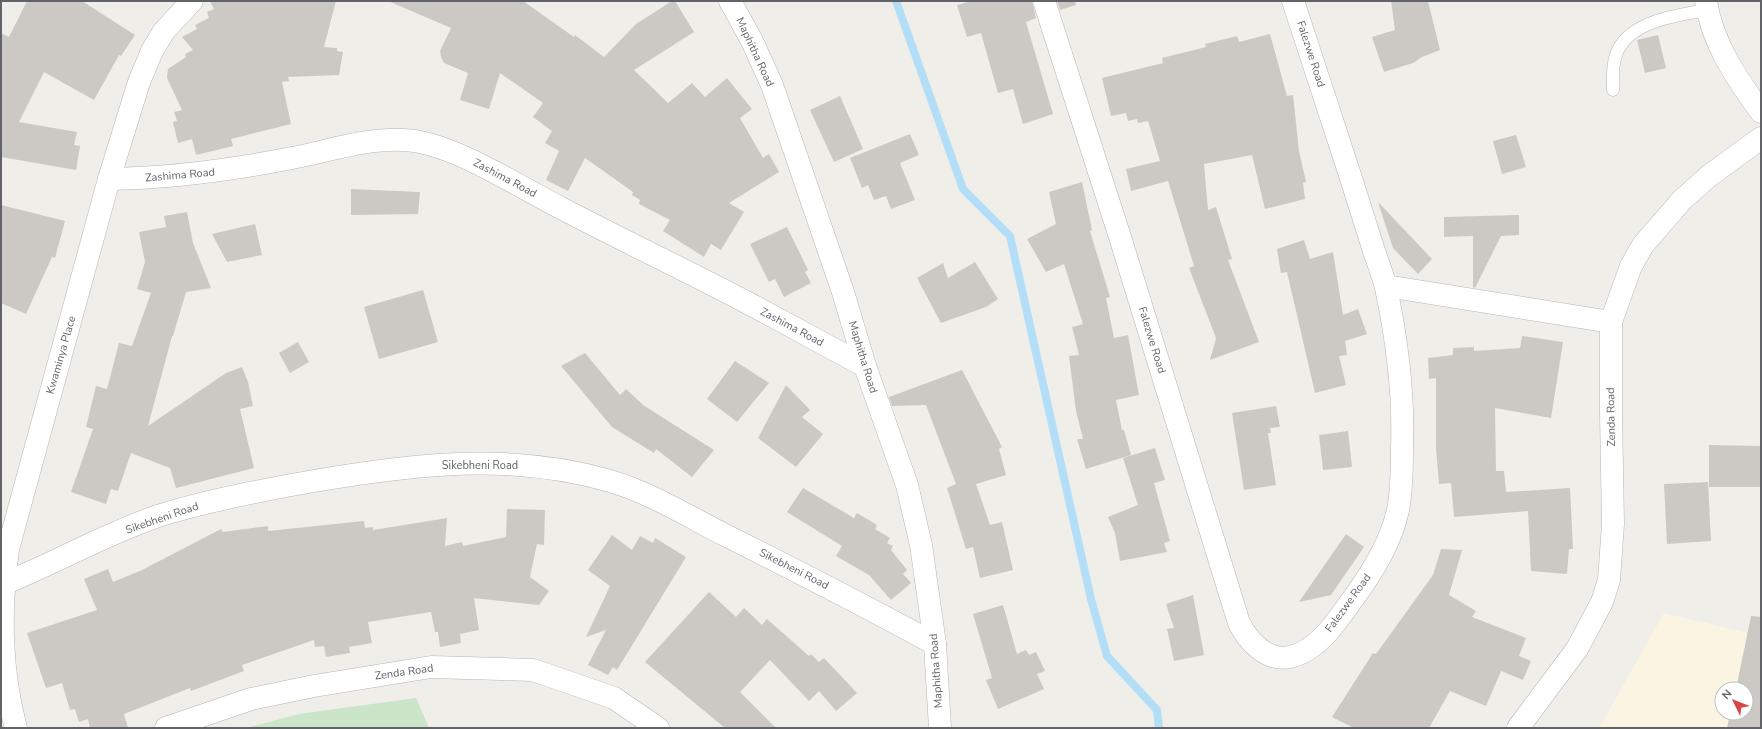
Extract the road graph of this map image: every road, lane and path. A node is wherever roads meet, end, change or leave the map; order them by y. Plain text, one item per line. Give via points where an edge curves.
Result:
1 (192, 1) edge
2 (730, 1) edge
3 (1044, 1) edge
4 (1293, 1) edge
5 (1707, 6) edge
6 (1613, 90) dead end
7 (1761, 112) edge
8 (1761, 138) edge
9 (110, 179) junction
10 (1386, 286) junction
11 (1611, 322) junction
12 (865, 366) junction
13 (3, 584) junction
14 (935, 644) junction
15 (16, 728) edge
16 (166, 728) edge
17 (658, 728) edge
18 (940, 728) edge
19 (1518, 728) edge

1 - 9 street, Kwaminya Place via 164,31 152,51 138,82
2 - 12 street, Maphitha Road via 772,85 844,292
3 - 10 street, Falezwe Road via 1239,623 1254,645 1278,658 1302,653 1326,633 1380,558 1398,510 1402,478 1403,429 1400,369
4 - 10 street, Falezwe Road
5 - 6 lane via 1649,24 1627,39 1614,61
5 - 7 street via 1719,45 1737,79
8 - 11 street, Zenda Road via 1709,176 1660,223 1631,266
9 - 12 street, Zashima Road via 158,178 226,170 382,141 405,140 436,146 478,164
9 - 13 street, Kwaminya Place via 26,479 8,549
10 - 11 street
11 - 19 street, Zenda Road via 1613,524 1609,580 1602,602 1577,648
12 - 14 street, Maphitha Road via 907,485 922,545
13 - 14 street, Sikebheni Road via 46,567 97,541 158,517 207,502 276,487 351,475 442,464 506,463 556,468 612,482 653,498 847,596
13 - 15 street, Kwaminya Place via 2,660
14 - 18 street, Maphitha Road
16 - 17 street, Zenda Road via 251,699 431,667 532,670 614,698

